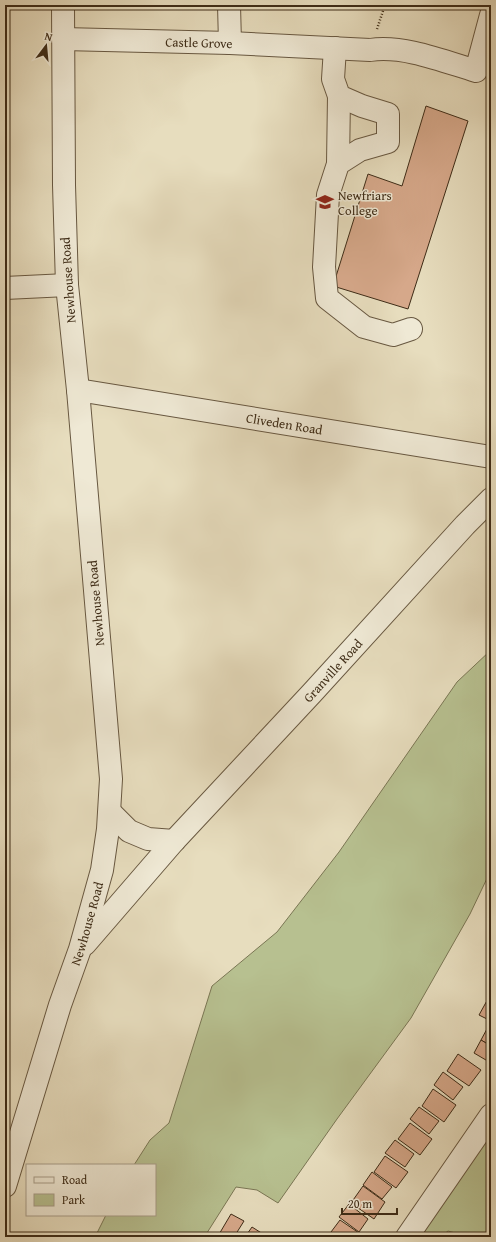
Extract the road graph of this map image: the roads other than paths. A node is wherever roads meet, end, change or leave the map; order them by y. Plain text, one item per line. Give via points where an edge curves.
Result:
1 (63, 5) edge
2 (229, 5) edge
3 (491, 16) edge
4 (63, 39) junction
5 (230, 43) junction
6 (335, 48) junction
7 (483, 73) edge
8 (336, 88) junction
9 (338, 164) junction
10 (67, 285) junction
11 (5, 288) edge
12 (411, 329) dead end
13 (78, 390) junction
14 (491, 457) edge
15 (491, 499) edge
16 (110, 812) junction
17 (174, 841) junction
18 (80, 949) junction
19 (491, 1115) edge
20 (5, 1186) edge
21 (407, 1237) edge

1 - 4 street, Newhouse Road
2 - 5 street
3 - 7 street
4 - 5 street, Castle Grove
4 - 10 street, Newhouse Road
5 - 6 street, Castle Grove
6 - 7 street, Castle Grove via 379,48 419,53
6 - 8 street
8 - 9 street
8 - 9 street via 362,106 388,114 388,142 360,150
9 - 12 street via 328,195 324,267 327,298 364,327 393,335
10 - 11 street
10 - 13 street, Newhouse Road
13 - 14 street, Cliveden Road
13 - 16 street, Newhouse Road via 111,780
15 - 17 street, Granville Road
16 - 17 street via 129,831 148,839
16 - 18 street, Newhouse Road via 102,870
17 - 18 street, Granville Road
18 - 20 street, Newhouse Road via 60,1005
19 - 21 street

